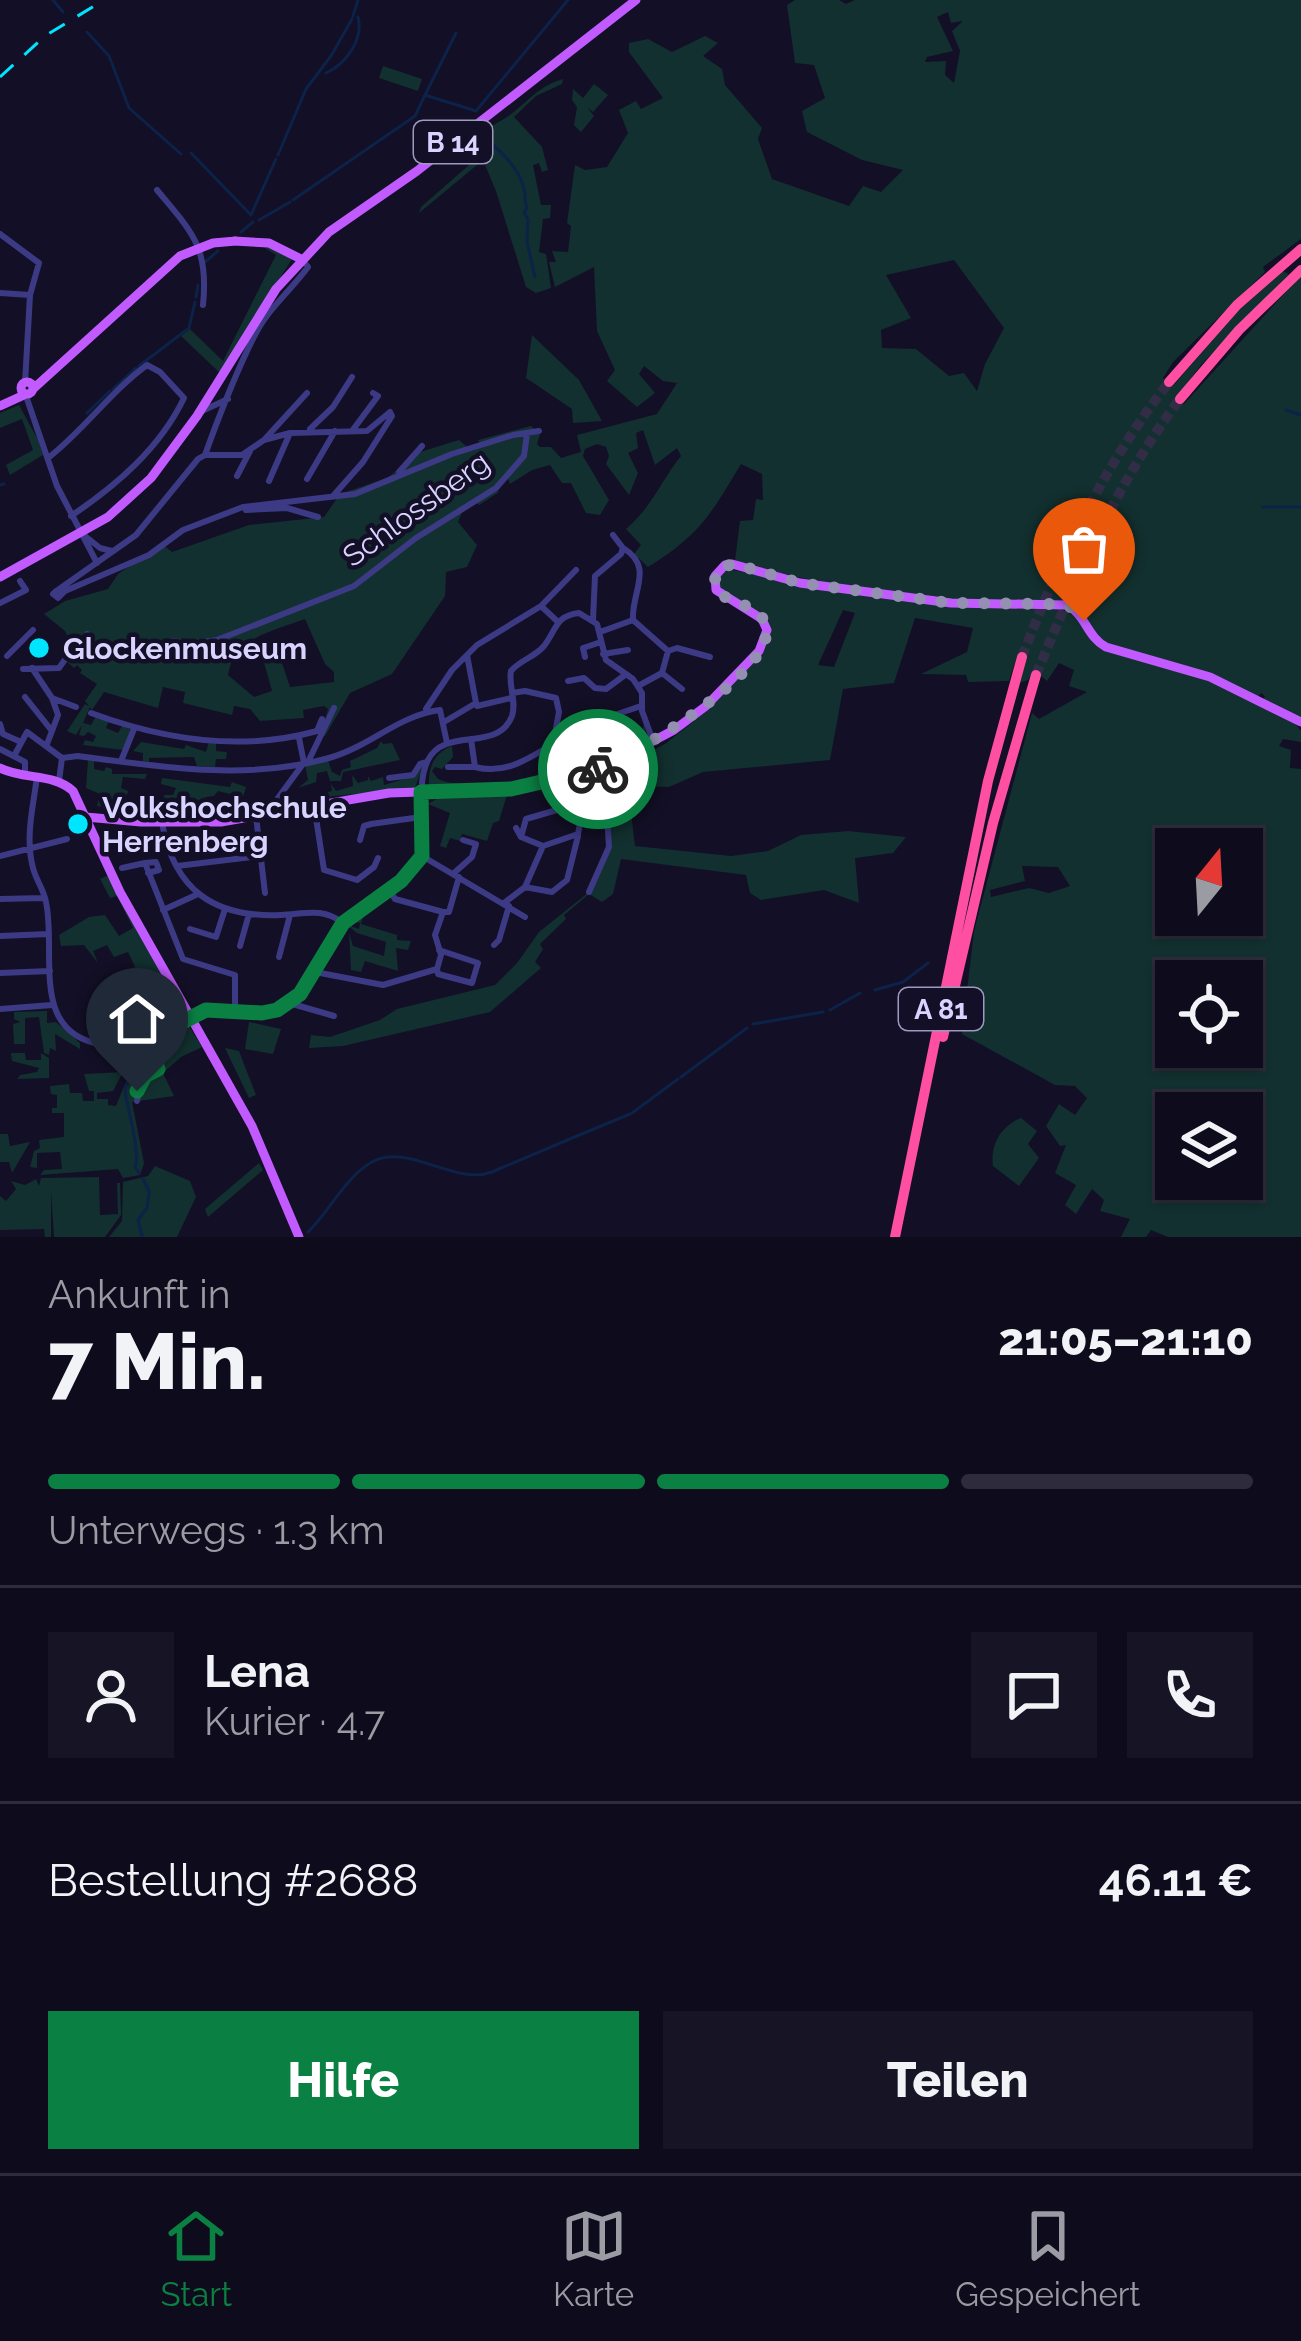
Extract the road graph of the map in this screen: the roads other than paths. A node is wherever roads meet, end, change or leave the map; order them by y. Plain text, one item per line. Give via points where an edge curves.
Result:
1 (636, 0) edge
2 (157, 190) dead end
3 (0, 234) edge
4 (1301, 249) edge
5 (197, 250) junction
6 (295, 258) junction
7 (1301, 270) edge
8 (0, 293) edge
9 (30, 295) junction
10 (203, 305) dead end
11 (239, 345) junction
12 (241, 372) junction
13 (352, 377) dead end
14 (1169, 382) tunnel mouth
15 (28, 388) junction
16 (373, 392) dead end
17 (307, 393) dead end
18 (230, 399) junction
19 (1180, 400) tunnel mouth
20 (3, 404) edge
21 (199, 413) junction
22 (307, 431) junction
23 (334, 431) junction
24 (352, 431) junction
25 (539, 431) dead end
26 (290, 433) junction
27 (527, 434) junction
28 (264, 440) junction
29 (422, 446) dead end
30 (250, 451) junction
31 (205, 455) junction
32 (48, 458) junction
33 (237, 476) dead end
34 (307, 478) dead end
35 (269, 481) dead end
36 (387, 482) junction
37 (329, 500) junction
38 (234, 511) junction
39 (71, 516) junction
40 (318, 517) dead end
41 (82, 533) junction
42 (613, 535) dead end
43 (94, 548) junction
44 (622, 548) junction
45 (112, 550) junction
46 (100, 560) junction
47 (576, 570) dead end
48 (0, 577) edge
49 (20, 581) dead end
50 (0, 603) edge
51 (541, 605) junction
52 (593, 620) junction
53 (633, 620) junction
54 (556, 621) junction
55 (33, 630) dead end
56 (600, 632) junction
57 (87, 634) dead end
58 (174, 641) dead end
59 (601, 642) junction
60 (20, 643) junction
61 (628, 650) dead end
62 (668, 650) junction
63 (538, 651) junction
64 (602, 654) junction
65 (467, 655) junction
66 (7, 656) dead end
67 (1022, 657) tunnel mouth
68 (20, 658) dead end
69 (585, 658) dead end
70 (710, 658) dead end
71 (499, 661) dead end
72 (551, 662) dead end
73 (514, 666) junction
74 (662, 673) junction
75 (625, 675) junction
76 (1036, 675) tunnel mouth
77 (568, 681) dead end
78 (638, 686) junction
79 (682, 688) dead end
80 (512, 696) junction
81 (25, 697) dead end
82 (52, 698) junction
83 (476, 703) junction
84 (641, 706) junction
85 (76, 707) dead end
86 (334, 708) dead end
87 (424, 712) junction
88 (91, 713) dead end
89 (322, 719) dead end
90 (600, 719) dead end
91 (444, 720) junction
92 (1301, 722) edge
93 (0, 724) edge
94 (556, 727) junction
95 (134, 729) junction
96 (575, 729) dead end
97 (647, 729) junction
98 (52, 731) junction
99 (669, 733) junction
100 (299, 738) junction
101 (471, 739) junction
102 (21, 742) junction
103 (447, 742) junction
104 (653, 742) junction
105 (47, 744) junction
106 (0, 749) edge
107 (14, 756) junction
108 (62, 758) junction
109 (122, 761) junction
110 (427, 762) junction
111 (305, 763) junction
112 (448, 767) dead end
113 (475, 767) junction
114 (604, 767) junction
115 (4, 773) edge
116 (25, 776) junction
117 (37, 777) junction
118 (388, 778) dead end
119 (59, 781) junction
120 (421, 792) junction
121 (314, 806) junction
122 (272, 813) junction
123 (256, 816) junction
124 (421, 817) junction
125 (88, 820) junction
126 (163, 823) junction
127 (516, 828) dead end
128 (578, 834) junction
129 (521, 837) junction
130 (67, 839) dead end
131 (360, 840) dead end
132 (463, 840) dead end
133 (543, 846) junction
134 (29, 851) junction
135 (0, 856) edge
136 (260, 856) junction
137 (422, 856) junction
138 (378, 858) dead end
139 (177, 866) junction
140 (122, 868) dead end
141 (456, 875) junction
142 (525, 887) junction
143 (389, 890) junction
144 (589, 892) dead end
145 (264, 893) dead end
146 (196, 895) junction
147 (46, 898) junction
148 (0, 899) edge
149 (506, 905) junction
150 (225, 909) junction
151 (163, 910) junction
152 (443, 912) junction
153 (250, 914) junction
154 (290, 915) junction
155 (525, 917) dead end
156 (343, 923) junction
157 (190, 929) dead end
158 (49, 934) junction
159 (0, 936) edge
160 (494, 945) dead end
161 (240, 946) dead end
162 (439, 950) junction
163 (279, 957) dead end
164 (437, 969) junction
165 (50, 971) junction
166 (315, 972) junction
167 (0, 973) edge
168 (289, 1003) junction
169 (52, 1006) junction
170 (0, 1009) edge
171 (235, 1013) junction
172 (190, 1015) junction
173 (334, 1016) dead end
174 (145, 1041) junction
175 (137, 1100) dead end
176 (299, 1237) edge
177 (898, 1237) edge

1 - 6 main road, B 14
2 - 5 street
3 - 9 street via 39,261
4 - 14 highway
5 - 6 main road via 274,244
5 - 10 street
5 - 15 main road
6 - 11 main road, B 14
6 - 12 street via 308,267 256,332
7 - 19 highway
8 - 9 street
9 - 15 street
11 - 12 street
11 - 21 main road, B 14
12 - 18 street
13 - 22 street
15 - 20 main road
15 - 32 street
16 - 24 street via 378,399
17 - 28 street
18 - 21 street
18 - 31 street
21 - 41 main road, B 14 via 151,478
22 - 23 street
22 - 26 street
23 - 24 street
23 - 34 street
24 - 37 street via 391,414
25 - 27 street
26 - 28 street
26 - 35 street
27 - 36 street
27 - 58 street, Schlossberg via 524,456 496,488 354,586 217,640
28 - 30 street
29 - 36 street
30 - 31 street
30 - 33 street
31 - 45 street via 140,531
32 - 39 street
32 - 39 street via 147,364 184,402 146,455
36 - 37 street
37 - 38 street
38 - 40 street via 287,508
38 - 46 street via 58,598 52,594
39 - 41 street
41 - 43 street
41 - 48 main road, B 14
42 - 44 street
43 - 45 street
43 - 46 street
44 - 52 street via 595,576
44 - 53 street via 642,569
45 - 46 street
47 - 51 street
49 - 50 street via 26,590
51 - 54 street
51 - 65 street
52 - 54 street via 579,613
52 - 56 street
53 - 56 street
53 - 62 street
54 - 63 street
55 - 60 street
56 - 59 street
57 - 82 street via 63,666 27,669
59 - 64 street
59 - 69 street via 584,648
60 - 66 street
60 - 68 street
61 - 64 street
62 - 70 street
62 - 74 street
63 - 72 street
63 - 73 street
64 - 75 street
65 - 83 street
65 - 87 street
67 - 177 highway, A 81 via 992,763
71 - 73 street
73 - 80 street
74 - 78 street
74 - 79 street
75 - 77 street via 606,688
75 - 78 street
76 - 177 highway, A 81 via 1002,786
78 - 84 street
80 - 83 street
80 - 94 street via 552,694
80 - 101 street via 503,730
81 - 98 street
82 - 85 street
82 - 98 street
83 - 91 street
84 - 90 street
84 - 97 street
86 - 111 street
87 - 91 street via 440,710
87 - 111 street via 344,753
88 - 95 street
89 - 100 street via 317,731
91 - 103 street
92 - 99 main road via 1199,673 1106,647 1065,604 951,603 800,583 732,564 715,576 716,590 758,614 764,642 706,706
93 - 102 street
94 - 96 street
94 - 113 street via 553,744 519,765
95 - 100 street via 219,741
95 - 109 street
97 - 99 street
97 - 104 street
98 - 105 street
99 - 104 main road
100 - 111 street
101 - 103 street
101 - 113 street
102 - 105 street via 27,732
102 - 107 street
103 - 110 street
104 - 114 main road
105 - 108 street
106 - 107 street
107 - 116 street via 26,762
108 - 109 street
108 - 119 street
109 - 111 street via 199,770
110 - 118 street via 413,775
110 - 120 street
111 - 122 street
112 - 113 street
114 - 120 main road via 511,789
114 - 144 street via 609,847
115 - 116 main road
116 - 117 main road
117 - 119 main road
117 - 134 street
119 - 125 main road
120 - 121 main road
120 - 124 street
121 - 122 main road
121 - 138 street via 324,870 357,880
122 - 123 main road
123 - 126 main road
123 - 136 street
124 - 131 street via 364,826
124 - 137 street
125 - 126 main road
125 - 172 main road
126 - 139 street
127 - 129 street
128 - 129 street via 584,813 574,805 526,819
128 - 133 street
128 - 142 street via 567,880 552,892
129 - 133 street
130 - 134 street
132 - 141 street via 476,844
133 - 142 street
134 - 135 street
134 - 147 street
136 - 139 street
136 - 145 street
137 - 141 street
137 - 143 street
139 - 146 street
140 - 151 street via 145,863
141 - 149 street
141 - 152 street
142 - 149 street
143 - 152 street
143 - 156 street
146 - 150 street
146 - 151 street
147 - 148 street
147 - 158 street
149 - 155 street
149 - 160 street
150 - 153 street
150 - 157 street via 214,940
151 - 171 street via 183,959 236,975
152 - 162 street
153 - 154 street
153 - 161 street
154 - 156 street via 324,912
154 - 163 street
156 - 166 street
158 - 159 street
158 - 165 street
162 - 164 street
162 - 164 street via 478,963 472,983
164 - 166 street via 388,985
165 - 167 street
165 - 169 street
166 - 168 street
168 - 171 street
168 - 173 street
169 - 170 street
169 - 174 street via 85,1040
171 - 172 street
172 - 174 street
172 - 176 main road via 260,1143
174 - 175 street via 158,1069 141,1082

